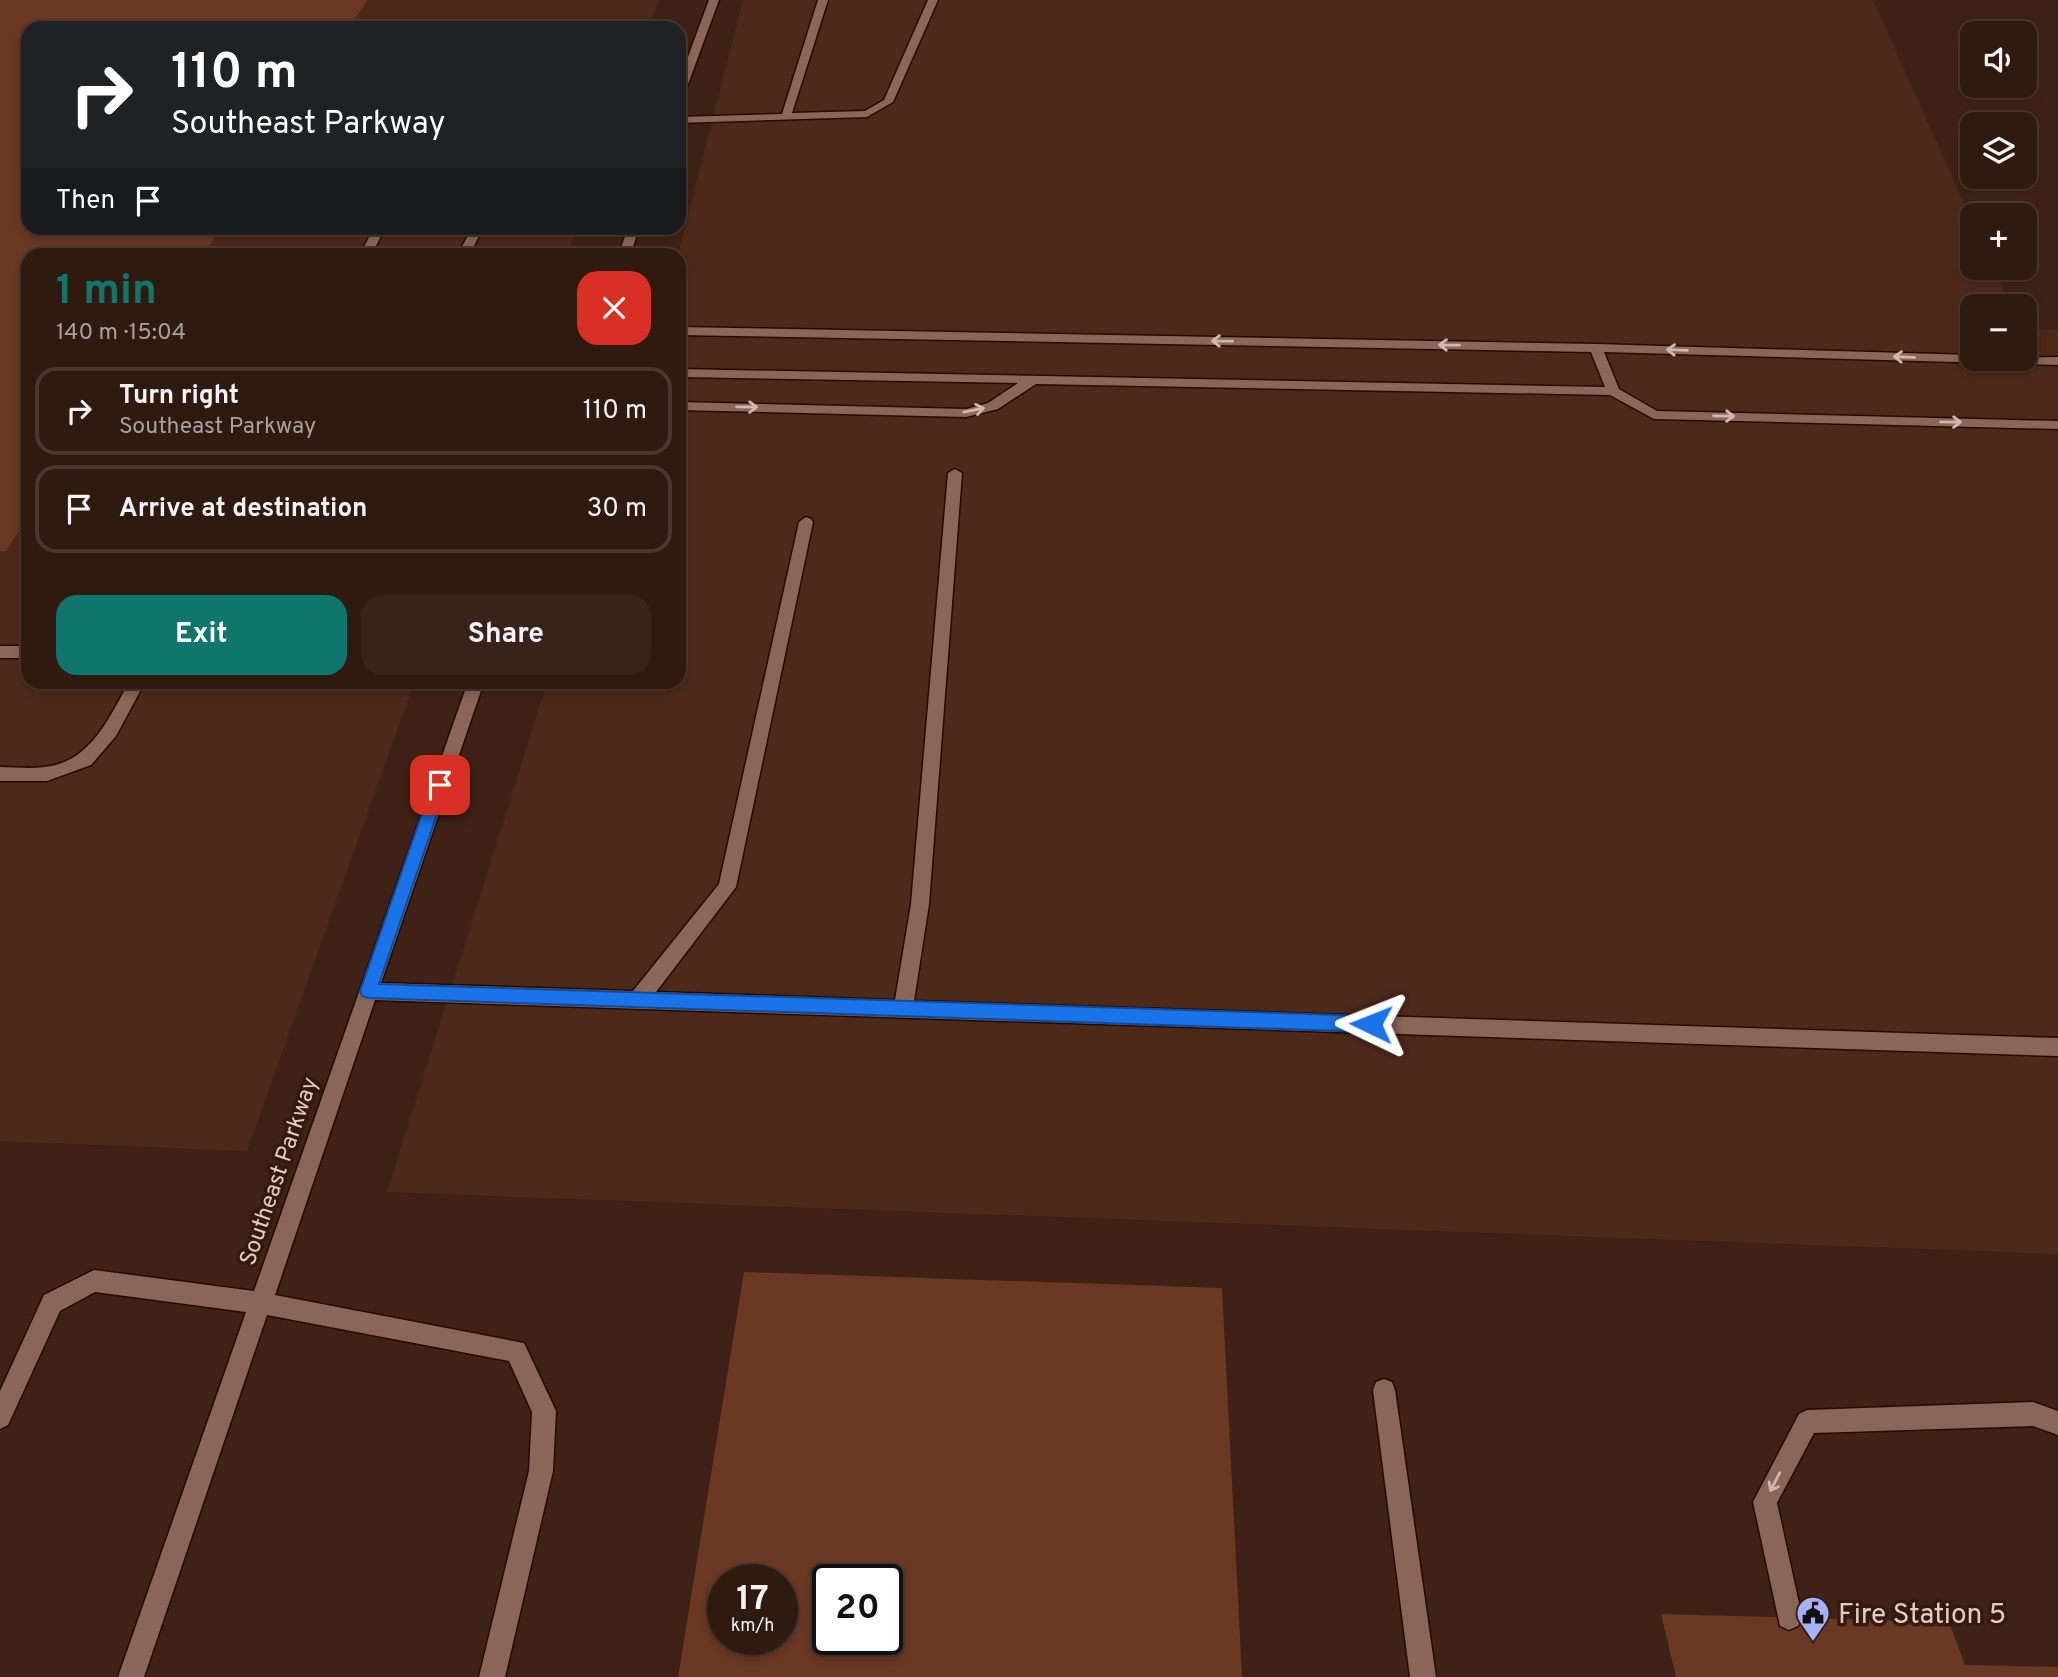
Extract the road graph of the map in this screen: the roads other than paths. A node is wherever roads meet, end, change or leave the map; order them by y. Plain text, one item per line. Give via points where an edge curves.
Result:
1 (713, 0) edge
2 (823, 0) edge
3 (933, 0) edge
4 (686, 75) edge
5 (786, 117) junction
6 (686, 120) edge
7 (686, 331) edge
8 (1596, 348) junction
9 (1960, 359) edge
10 (2037, 360) edge
11 (2058, 361) edge
12 (686, 373) edge
13 (1034, 379) junction
14 (1613, 391) junction
15 (686, 406) edge
16 (2058, 425) edge
17 (956, 473) dead end
18 (806, 522) dead end
19 (0, 652) edge
20 (21, 652) edge
21 (133, 689) edge
22 (473, 689) edge
23 (0, 774) edge
24 (368, 991) junction
25 (638, 1000) junction
26 (903, 1009) junction
27 (2058, 1047) edge
28 (260, 1303) junction
29 (1384, 1390) dead end
30 (0, 1417) edge
31 (2058, 1423) edge
32 (1789, 1617) dead end
33 (131, 1677) edge
34 (492, 1677) edge
35 (1423, 1677) edge

1 - 4 street
2 - 5 street
3 - 5 street via 888,102 867,114
5 - 6 street
8 -> 7 street
9 -> 8 street
8 - 14 street
10 - 11 street
12 - 13 street
13 - 14 street
15 -> 13 street via 966,413 993,406
14 -> 16 street via 1654,415
17 - 26 street via 920,904
18 - 25 street via 727,887
19 - 20 street
21 - 23 street via 110,732 85,760 47,774
22 - 24 street, Southeast Parkway
24 - 25 street
24 - 28 street, Southeast Parkway
25 - 26 street
26 - 27 street
28 - 30 street via 94,1281 52,1303
28 - 33 street, Southeast Parkway
28 - 34 street via 516,1351 544,1411 541,1471
29 - 35 street
31 -> 32 street via 2033,1414 1807,1422 1765,1502

